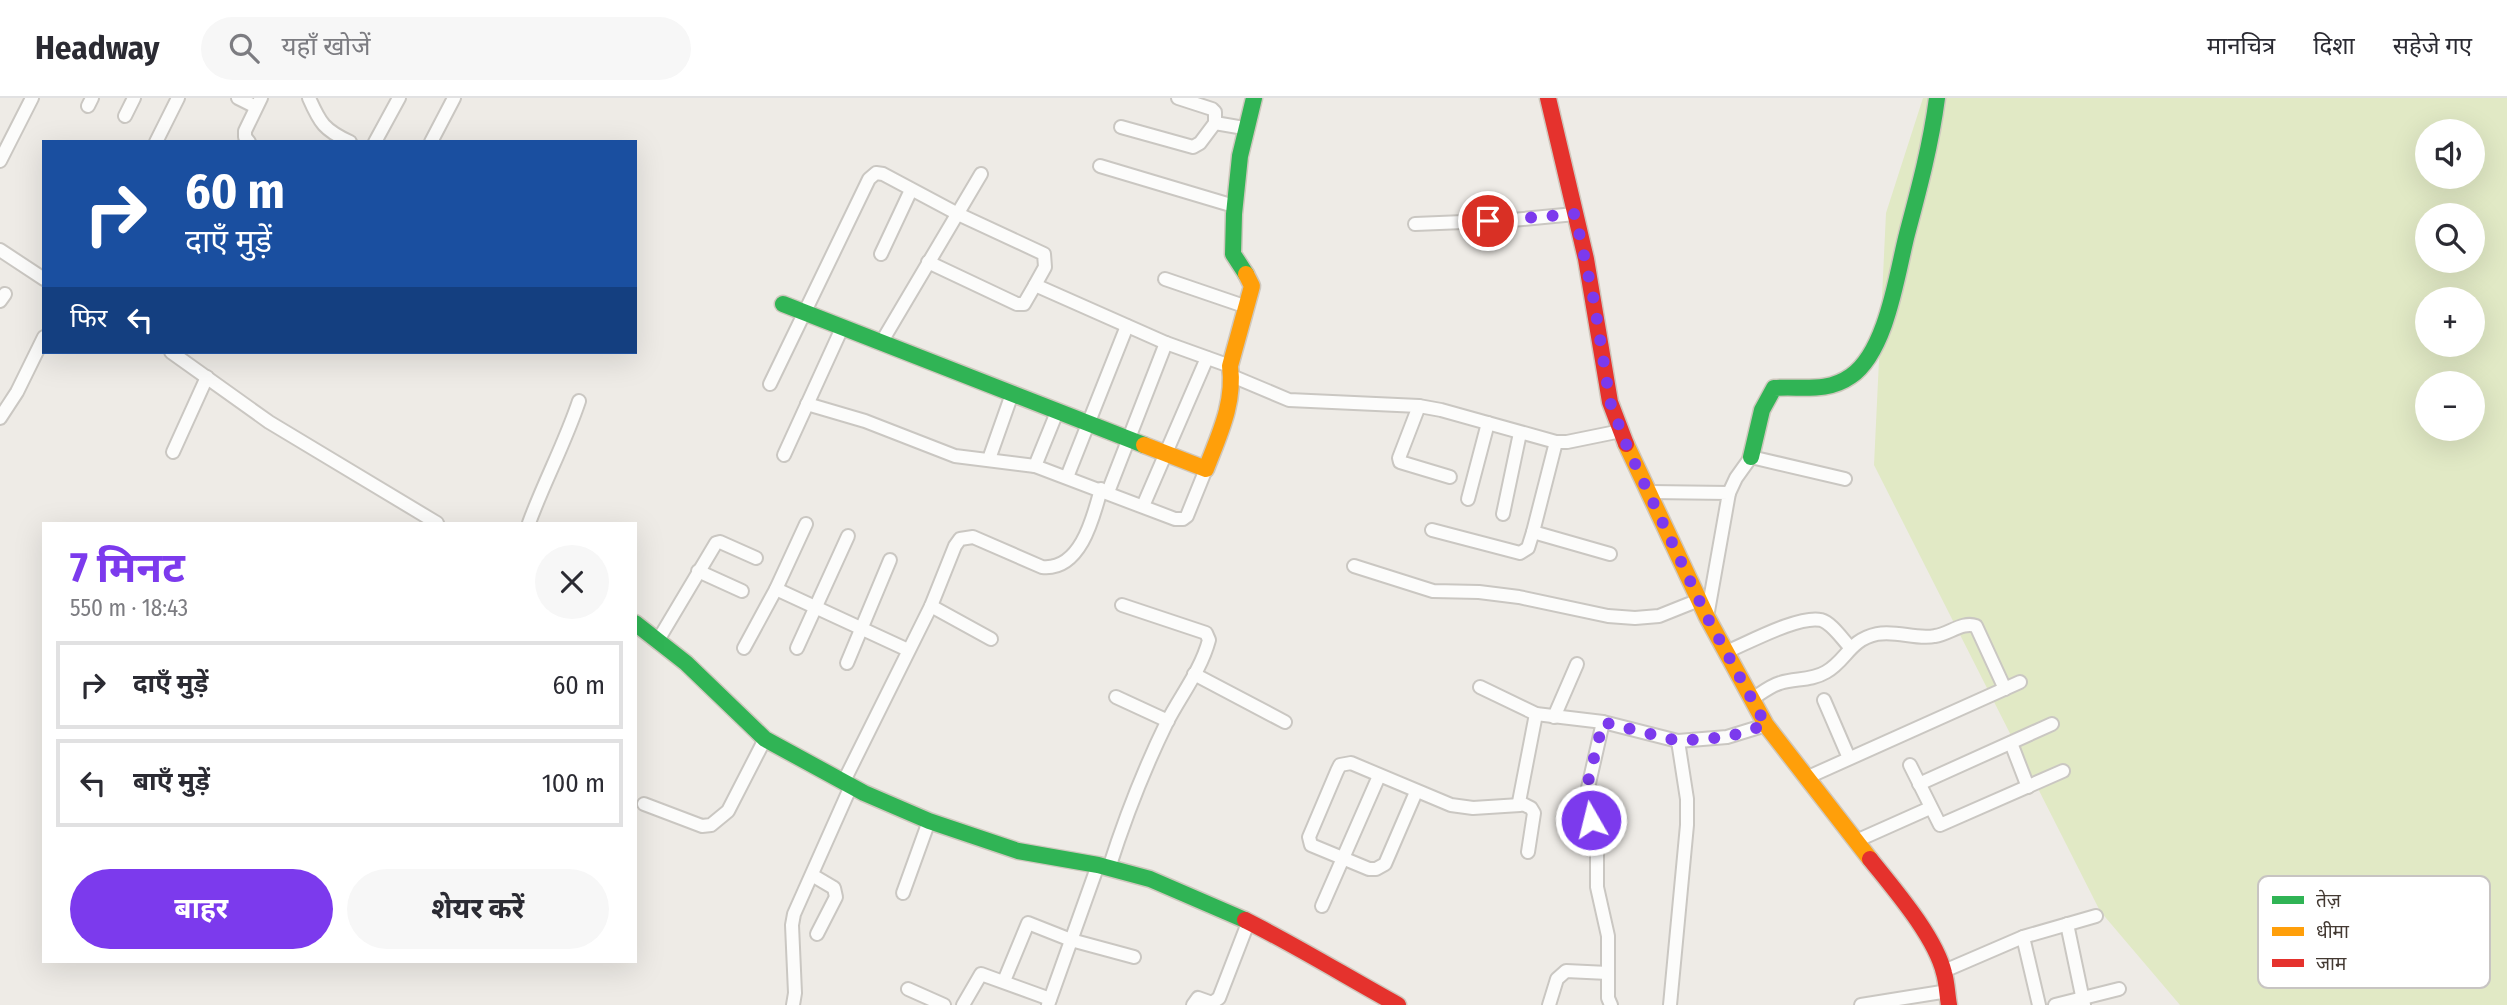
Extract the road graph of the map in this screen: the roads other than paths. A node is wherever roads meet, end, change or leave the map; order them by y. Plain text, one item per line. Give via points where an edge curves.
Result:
1 (32, 98) edge
2 (134, 98) edge
3 (178, 98) edge
4 (238, 98) edge
5 (309, 98) edge
6 (399, 98) edge
7 (454, 98) edge
8 (1178, 98) edge
9 (1254, 98) edge
10 (1548, 98) edge
11 (1937, 98) edge
12 (258, 103) edge
13 (125, 116) dead end
14 (1215, 123) junction
15 (1121, 127) dead end
16 (1244, 128) junction
17 (157, 140) edge
18 (247, 140) edge
19 (346, 140) edge
20 (376, 140) edge
21 (432, 140) edge
22 (0, 162) edge
23 (1100, 166) dead end
24 (981, 174) dead end
25 (911, 190) junction
26 (1234, 206) junction
27 (958, 214) junction
28 (1575, 214) junction
29 (1415, 224) dead end
30 (0, 250) edge
31 (881, 254) dead end
32 (928, 262) junction
33 (42, 278) edge
34 (1165, 279) dead end
35 (1035, 285) junction
36 (783, 304) dead end
37 (1247, 307) junction
38 (804, 313) junction
39 (1127, 326) junction
40 (842, 328) junction
41 (42, 340) edge
42 (881, 343) junction
43 (1166, 343) junction
44 (174, 354) edge
45 (1207, 358) junction
46 (1231, 371) junction
47 (207, 377) junction
48 (770, 384) dead end
49 (1012, 394) junction
50 (5, 400) edge
51 (579, 401) dead end
52 (807, 404) junction
53 (1419, 406) junction
54 (1057, 412) junction
55 (0, 418) edge
56 (1087, 424) junction
57 (1488, 424) junction
58 (1621, 430) junction
59 (1520, 433) junction
60 (1126, 439) junction
61 (1556, 442) junction
62 (173, 452) dead end
63 (784, 455) dead end
64 (1165, 455) junction
65 (1751, 457) junction
66 (989, 459) junction
67 (1035, 466) junction
68 (1206, 469) junction
69 (1067, 477) junction
70 (1450, 477) dead end
71 (1845, 479) dead end
72 (1105, 491) junction
73 (1650, 492) junction
74 (1729, 493) junction
75 (1468, 499) dead end
76 (1143, 506) junction
77 (1503, 514) dead end
78 (435, 522) edge
79 (529, 522) edge
80 (806, 524) dead end
81 (1432, 530) dead end
82 (1533, 532) junction
83 (848, 537) dead end
84 (1610, 554) dead end
85 (756, 558) dead end
86 (890, 560) dead end
87 (1354, 566) dead end
88 (698, 571) junction
89 (776, 589) junction
90 (742, 591) dead end
91 (1699, 600) junction
92 (1122, 605) dead end
93 (931, 606) junction
94 (815, 607) junction
95 (1707, 617) junction
96 (637, 625) edge
97 (860, 629) junction
98 (991, 639) dead end
99 (657, 642) junction
100 (1850, 646) junction
101 (744, 648) dead end
102 (797, 648) dead end
103 (908, 650) junction
104 (1726, 652) junction
105 (847, 663) dead end
106 (1577, 664) dead end
107 (1194, 674) junction
108 (2020, 682) dead end
109 (1480, 687) dead end
110 (2005, 689) junction
111 (1116, 697) dead end
112 (1752, 699) junction
113 (1824, 700) dead end
114 (1536, 714) junction
115 (1554, 717) junction
116 (1168, 721) junction
117 (1285, 722) dead end
118 (1603, 722) junction
119 (2052, 724) dead end
120 (1766, 725) junction
121 (765, 739) junction
122 (1678, 741) junction
123 (2011, 743) junction
124 (1849, 758) junction
125 (1910, 765) dead end
126 (2063, 771) dead end
127 (1379, 776) junction
128 (1806, 778) junction
129 (847, 783) junction
130 (1919, 784) junction
131 (2028, 787) junction
132 (1416, 792) junction
133 (644, 804) dead end
134 (1520, 805) junction
135 (1930, 808) junction
136 (929, 821) junction
137 (1856, 841) junction
138 (1528, 852) dead end
139 (1343, 858) junction
140 (1104, 866) junction
141 (811, 875) junction
142 (903, 893) dead end
143 (1322, 906) dead end
144 (2096, 916) dead end
145 (1248, 923) junction
146 (2067, 924) junction
147 (817, 934) dead end
148 (2023, 937) junction
149 (1071, 940) junction
150 (1135, 957) dead end
151 (1944, 971) junction
152 (1608, 973) junction
153 (1004, 981) junction
154 (908, 989) dead end
155 (2119, 989) dead end
156 (1949, 998) edge
157 (1049, 1002) edge
158 (2084, 1002) edge
159 (1886, 1003) edge
160 (793, 1005) edge
161 (944, 1005) edge
162 (963, 1005) edge
163 (1193, 1005) edge
164 (1398, 1005) edge
165 (1549, 1005) edge
166 (1611, 1005) edge
167 (1670, 1005) edge
168 (1861, 1005) edge
169 (2039, 1005) edge
170 (2055, 1005) edge

1 - 22 street
2 - 13 street
3 - 17 street
4 - 12 street
5 - 19 street via 322,125
6 - 20 street
7 - 21 street
8 - 14 street via 1212,109
9 - 16 street
10 - 28 street
11 - 65 street via 1934,129 1877,340 1852,376 1829,387 1774,388 1765,402
12 - 18 street via 245,131
14 - 15 street via 1193,147
14 - 16 street
16 - 26 street
23 - 26 street
24 - 27 street
25 - 27 street
25 - 31 street
25 - 38 street via 883,174 876,173 869,180
26 - 37 street via 1234,259 1252,286
27 - 32 street
27 - 35 street via 1044,254 1045,267
28 - 29 street
28 - 58 street via 1610,402
30 - 33 street
32 - 35 street via 1017,304 1027,301
32 - 42 street
34 - 37 street
35 - 39 street
36 - 38 street
37 - 46 street
38 - 40 street
38 - 48 street
39 - 43 street
39 - 56 street
40 - 42 street
40 - 52 street
41 - 50 street
42 - 49 street
43 - 45 street
43 - 60 street
44 - 47 street
45 - 46 street
45 - 64 street
46 - 53 street via 1289,400
46 - 68 street via 1232,398
47 - 62 street
47 - 78 street via 269,422
49 - 54 street
49 - 66 street
50 - 55 street
51 - 79 street
52 - 63 street
52 - 66 street via 944,452
53 - 57 street
53 - 70 street via 1400,462
54 - 56 street
54 - 67 street
56 - 60 street
56 - 69 street
57 - 59 street
57 - 75 street
58 - 61 street
58 - 73 street
59 - 61 street
59 - 77 street
60 - 64 street
60 - 72 street
61 - 82 street
64 - 68 street
64 - 76 street
65 - 71 street
65 - 74 street
66 - 67 street
67 - 69 street
68 - 76 street via 1183,519
69 - 72 street
72 - 76 street
72 - 93 street via 1088,532 1068,560 1052,568 973,537 960,539
73 - 74 street
73 - 91 street
74 - 95 street
80 - 89 street
81 - 82 street via 1520,553 1528,548
82 - 84 street
83 - 94 street
85 - 88 street via 720,542
86 - 97 street
87 - 91 street via 1433,591 1519,597 1608,616 1659,616
88 - 90 street
88 - 99 street
89 - 94 street
89 - 101 street
91 - 95 street
92 - 107 street via 1206,633 1208,644
93 - 98 street
93 - 103 street
94 - 97 street
94 - 102 street
95 - 104 street
96 - 99 street
97 - 103 street
97 - 105 street
99 - 121 street
100 - 104 street via 1827,623 1811,620
100 - 110 street via 1877,634 1932,637 1976,626
100 - 112 street via 1826,672 1781,682
103 - 129 street
104 - 112 street
106 - 115 street
107 - 116 street
107 - 117 street
108 - 110 street
109 - 114 street
110 - 124 street
111 - 116 street
112 - 120 street
113 - 124 street
114 - 115 street
114 - 134 street
115 - 118 street
116 - 140 street
118 - 122 street
118 - 152 street via 1584,801 1597,853
119 - 123 street
120 - 122 street via 1727,737
120 - 128 street
121 - 129 street
121 - 133 street via 728,811 711,825 702,826
122 - 167 street via 1687,825
123 - 130 street
123 - 131 street
124 - 128 street
125 - 130 street
126 - 131 street
127 - 132 street
127 - 139 street
127 - 139 street via 1351,763 1340,765 1308,837 1311,845
128 - 137 street
129 - 136 street
129 - 141 street
130 - 135 street
131 - 135 street via 1944,824 1937,822
132 - 134 street via 1463,808
132 - 139 street via 1385,864 1369,869
134 - 138 street via 1534,813
135 - 137 street
136 - 140 street via 1018,851
136 - 142 street
137 - 151 street via 1902,898
139 - 143 street
140 - 145 street via 1150,878
140 - 149 street
141 - 147 street via 836,892
141 - 160 street via 792,925
144 - 146 street
145 - 163 street via 1219,998 1212,1003 1198,998
145 - 164 street
146 - 148 street
146 - 158 street
148 - 151 street
148 - 169 street
149 - 150 street
149 - 153 street via 1028,923
149 - 157 street
151 - 156 street
152 - 165 street via 1566,971 1557,979
152 - 166 street
153 - 157 street
153 - 162 street via 981,974
154 - 161 street
155 - 158 street
156 - 159 street
158 - 170 street
159 - 168 street

